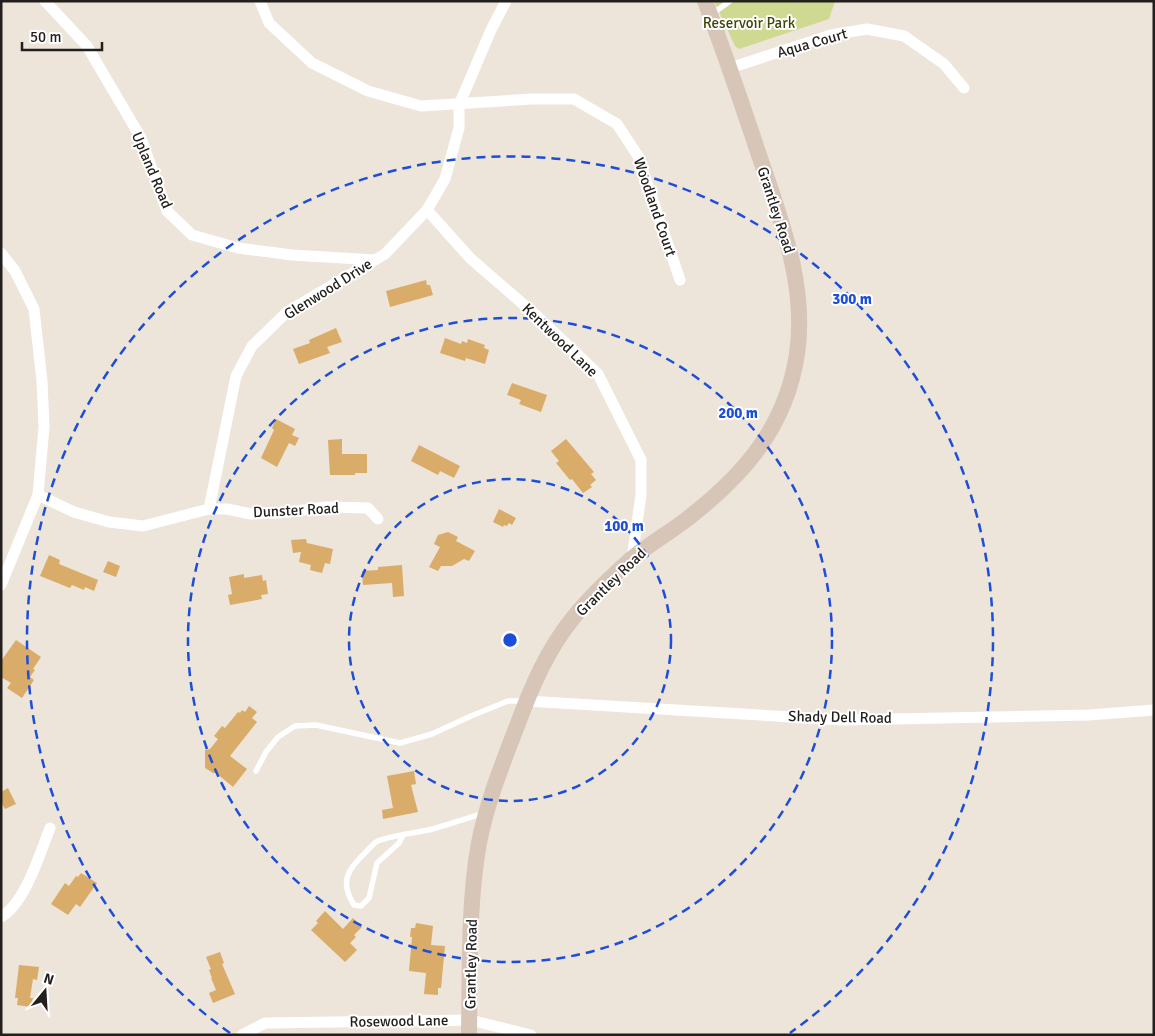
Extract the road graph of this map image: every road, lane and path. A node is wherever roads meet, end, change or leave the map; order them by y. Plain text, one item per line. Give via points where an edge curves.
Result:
1 (45, 1) edge
2 (260, 1) edge
3 (506, 1) edge
4 (730, 1) edge
5 (708, 8) edge
6 (730, 68) junction
7 (964, 88) dead end
8 (460, 105) junction
9 (427, 210) junction
10 (1, 253) edge
11 (375, 260) junction
12 (680, 280) dead end
13 (38, 495) junction
14 (209, 509) junction
15 (378, 519) dead end
16 (632, 558) junction
17 (1, 585) edge
18 (526, 701) junction
19 (1154, 710) edge
20 (256, 771) dead end
21 (486, 813) junction
22 (50, 828) dead end
23 (403, 835) junction
24 (1, 917) edge
25 (469, 1027) edge
26 (242, 1035) edge
27 (531, 1035) edge

1 - 11 street, Upland Road via 87,46 141,138 167,211 192,235 238,248
2 - 8 street, Woodland Court via 269,23 312,63 368,91 421,106
3 - 8 street, Glenwood Drive
4 - 5 lane
5 - 6 street, Grantley Road
6 - 7 street, Aqua Court via 831,35 868,28 904,36 944,64
6 - 16 street, Grantley Road via 793,262 799,318 792,380 783,406 762,444 745,466 687,519
8 - 9 street, Glenwood Drive via 459,128 445,179
8 - 12 street, Woodland Court via 574,99 617,124 638,156
9 - 11 street, Glenwood Drive via 385,254
9 - 16 street, Kentwood Lane via 470,258 598,374 641,460 641,495
10 - 13 street via 15,271 34,309 44,427
11 - 14 street, Glenwood Drive via 287,312 252,346 236,376
13 - 14 street via 74,512 109,522 143,526
13 - 17 street
14 - 15 street, Dunster Road via 251,514 326,507 368,508
16 - 18 street, Grantley Road via 571,620
18 - 19 street, Shady Dell Road via 842,720 1089,715
18 - 20 lane via 508,701 432,734 400,743 316,725 295,726 278,737
18 - 21 street, Grantley Road
21 - 23 lane
21 - 25 street, Grantley Road via 472,902
22 - 24 street via 24,893
23 - 23 lane via 377,841 352,865 347,876 348,896 354,905 361,906 369,898 377,863
25 - 26 street, Rosewood Lane via 266,1023
25 - 27 street, Rosewood Lane

